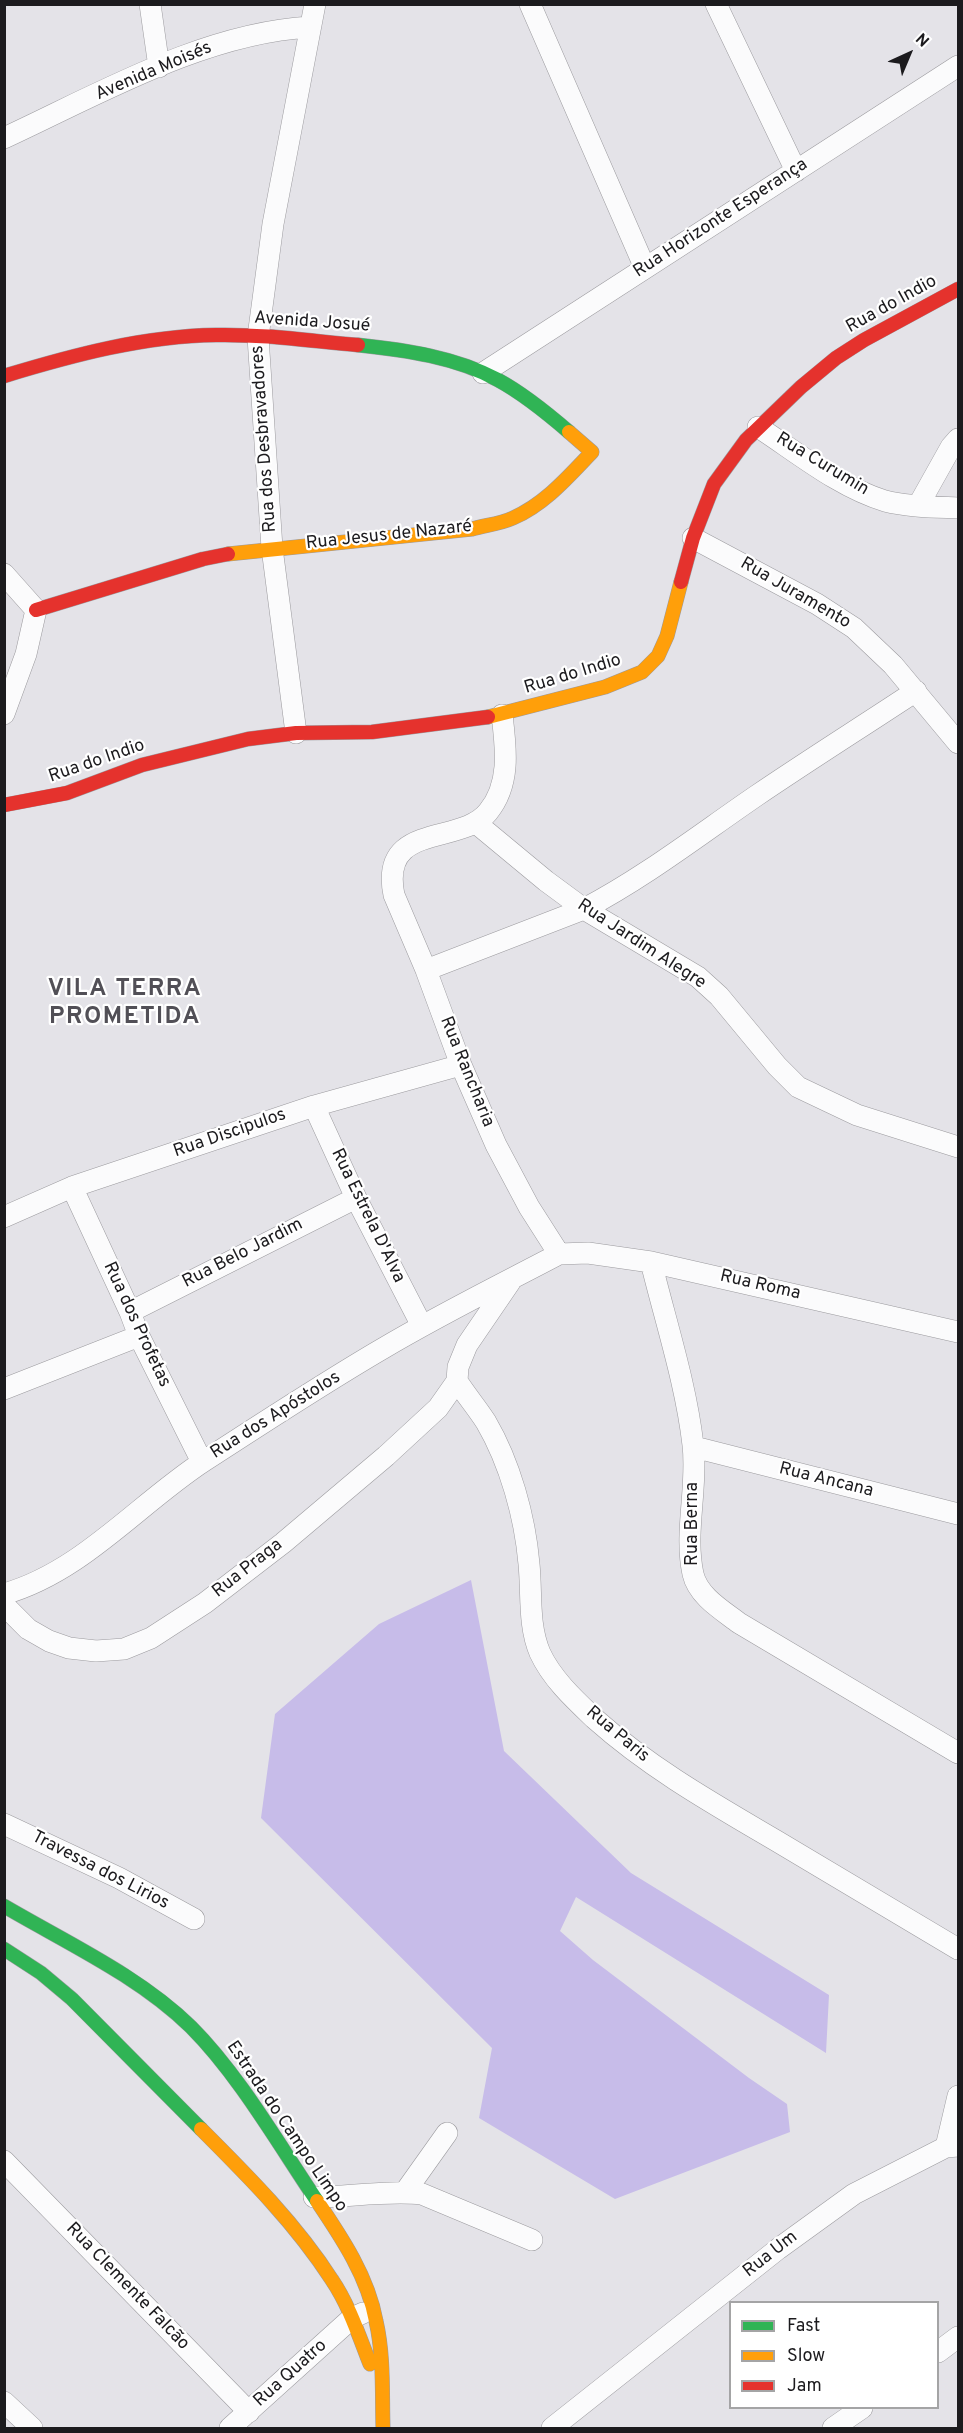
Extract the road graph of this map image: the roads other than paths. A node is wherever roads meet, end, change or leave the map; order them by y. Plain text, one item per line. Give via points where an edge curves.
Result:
1 (150, 4) edge
2 (315, 4) edge
3 (530, 4) edge
4 (716, 4) edge
5 (310, 27) junction
6 (159, 66) junction
7 (958, 66) edge
8 (4, 138) edge
9 (796, 171) junction
10 (645, 268) junction
11 (958, 289) edge
12 (258, 337) junction
13 (483, 373) junction
14 (4, 376) edge
15 (758, 427) junction
16 (958, 438) edge
17 (592, 452) joint
18 (918, 506) junction
19 (958, 508) edge
20 (693, 538) junction
21 (272, 548) junction
22 (4, 574) edge
23 (36, 610) junction
24 (916, 691) junction
25 (4, 714) edge
26 (502, 715) junction
27 (296, 733) junction
28 (958, 744) edge
29 (4, 806) edge
30 (476, 823) junction
31 (584, 909) junction
32 (426, 970) junction
33 (461, 1065) junction
34 (314, 1106) junction
35 (958, 1147) edge
36 (72, 1187) junction
37 (356, 1198) junction
38 (4, 1217) edge
39 (559, 1254) junction
40 (651, 1262) junction
41 (512, 1280) junction
42 (130, 1312) junction
43 (422, 1326) junction
44 (958, 1332) edge
45 (139, 1336) junction
46 (457, 1381) junction
47 (4, 1389) edge
48 (694, 1447) junction
49 (202, 1462) junction
50 (958, 1514) edge
51 (4, 1594) edge
52 (4, 1605) edge
53 (958, 1753) edge
54 (4, 1824) edge
55 (4, 1906) edge
56 (194, 1919) dead end
57 (4, 1949) edge
58 (958, 1949) edge
59 (958, 2096) edge
60 (447, 2133) dead end
61 (952, 2146) edge
62 (4, 2161) edge
63 (405, 2192) junction
64 (314, 2197) junction
65 (532, 2240) dead end
66 (359, 2272) junction
67 (333, 2281) junction
68 (374, 2308) junction
69 (352, 2318) junction
70 (958, 2337) edge
71 (939, 2351) edge
72 (381, 2394) junction
73 (4, 2402) edge
74 (861, 2409) edge
75 (249, 2412) junction
76 (32, 2428) edge
77 (230, 2428) edge
78 (383, 2428) edge
79 (555, 2428) edge
80 (833, 2428) edge

1 - 6 street
2 - 5 street, Rua dos Desbravadores
3 - 10 street
4 - 9 street
5 - 6 street, Avenida Moisés via 230,40
5 - 12 street, Rua dos Desbravadores via 273,224
6 - 8 street, Avenida Moisés
7 - 9 street, Rua Horizonte Esperança
9 - 10 street, Rua Horizonte Esperança
10 - 13 street, Rua Horizonte Esperança
11 - 15 street, Rua do Indio via 836,358
12 - 13 street, Avenida Josué via 416,352
12 - 14 street, Avenida Josué via 152,339 83,352
12 - 21 street, Rua dos Desbravadores
13 - 17 street, Avenida Josué via 530,400
15 - 18 street, Rua Curumin via 852,488 885,501
15 - 20 street, Rua do Indio via 714,484
16 - 18 street
17 - 21 street, Rua Jesus de Nazaré via 540,502 517,517 472,529
18 - 19 street, Rua Curumin
20 - 24 street, Rua Juramento via 854,628
20 - 26 street, Rua do Indio via 667,636 658,656 642,672 605,687
21 - 23 street, Rua Jesus de Nazaré via 203,559
21 - 27 street, Rua dos Desbravadores
22 - 23 street
23 - 25 street via 26,654
24 - 28 street, Rua Juramento
24 - 31 street via 649,871
26 - 27 street, Rua do Indio via 372,732
26 - 30 street via 507,753 504,780 497,799
27 - 29 street, Rua do Indio via 171,756 89,786
30 - 31 street, Rua Jardim Alegre
30 - 32 street, Rua Rancharia via 422,838 395,863 391,882 394,895
31 - 32 street
31 - 35 street, Rua Jardim Alegre via 698,977 798,1087 857,1115
32 - 33 street, Rua Rancharia
33 - 34 street, Rua Discipulos
33 - 39 street, Rua Rancharia via 496,1145
34 - 36 street, Rua Discipulos
34 - 37 street, Rua Estrela D'Alva
36 - 38 street, Rua Discipulos
36 - 42 street, Rua dos Profetas
37 - 42 street, Rua Belo Jardim
37 - 43 street, Rua Estrela D'Alva
39 - 40 street, Rua Roma via 588,1253
39 - 41 street, Rua dos Apóstolos
40 - 44 street, Rua Roma
40 - 48 street, Rua Berna
41 - 43 street, Rua dos Apóstolos
41 - 46 street via 467,1345 458,1366
42 - 45 street, Rua dos Profetas
43 - 49 street, Rua dos Apóstolos
45 - 47 street
45 - 49 street, Rua dos Profetas
46 - 52 street, Rua Praga via 438,1408 328,1506 204,1603 151,1638 123,1649 69,1648 28,1629
46 - 58 street, Rua Paris via 485,1421 513,1487 529,1564 533,1631 541,1654 559,1683 627,1747 678,1783
48 - 50 street, Rua Ancana
48 - 53 street, Rua Berna via 693,1576 714,1605
49 - 51 street, Rua dos Apóstolos via 88,1550 20,1590
54 - 56 street, Travessa dos Lirios via 119,1878
55 - 64 street, Estrada do Campo Limpo via 174,2012 230,2072
57 - 67 street, Estrada do Campo Limpo via 41,1973 116,2042 299,2233
59 - 61 street
60 - 63 street
61 - 79 street, Rua Um via 854,2194 778,2249
62 - 75 street, Rua Clemente Falcão
63 - 64 street
63 - 65 street via 443,2201
64 - 66 street, Estrada do Campo Limpo
66 - 67 street
66 - 68 street, Estrada do Campo Limpo
67 - 69 street, Estrada do Campo Limpo
68 - 69 street, Rua Quatro
68 - 72 street, Estrada do Campo Limpo
69 - 72 street, Estrada do Campo Limpo
69 - 75 street, Rua Quatro
70 - 71 street
72 - 78 street, Estrada do Campo Limpo
73 - 76 street
74 - 80 street
75 - 77 street, Rua Quatro

